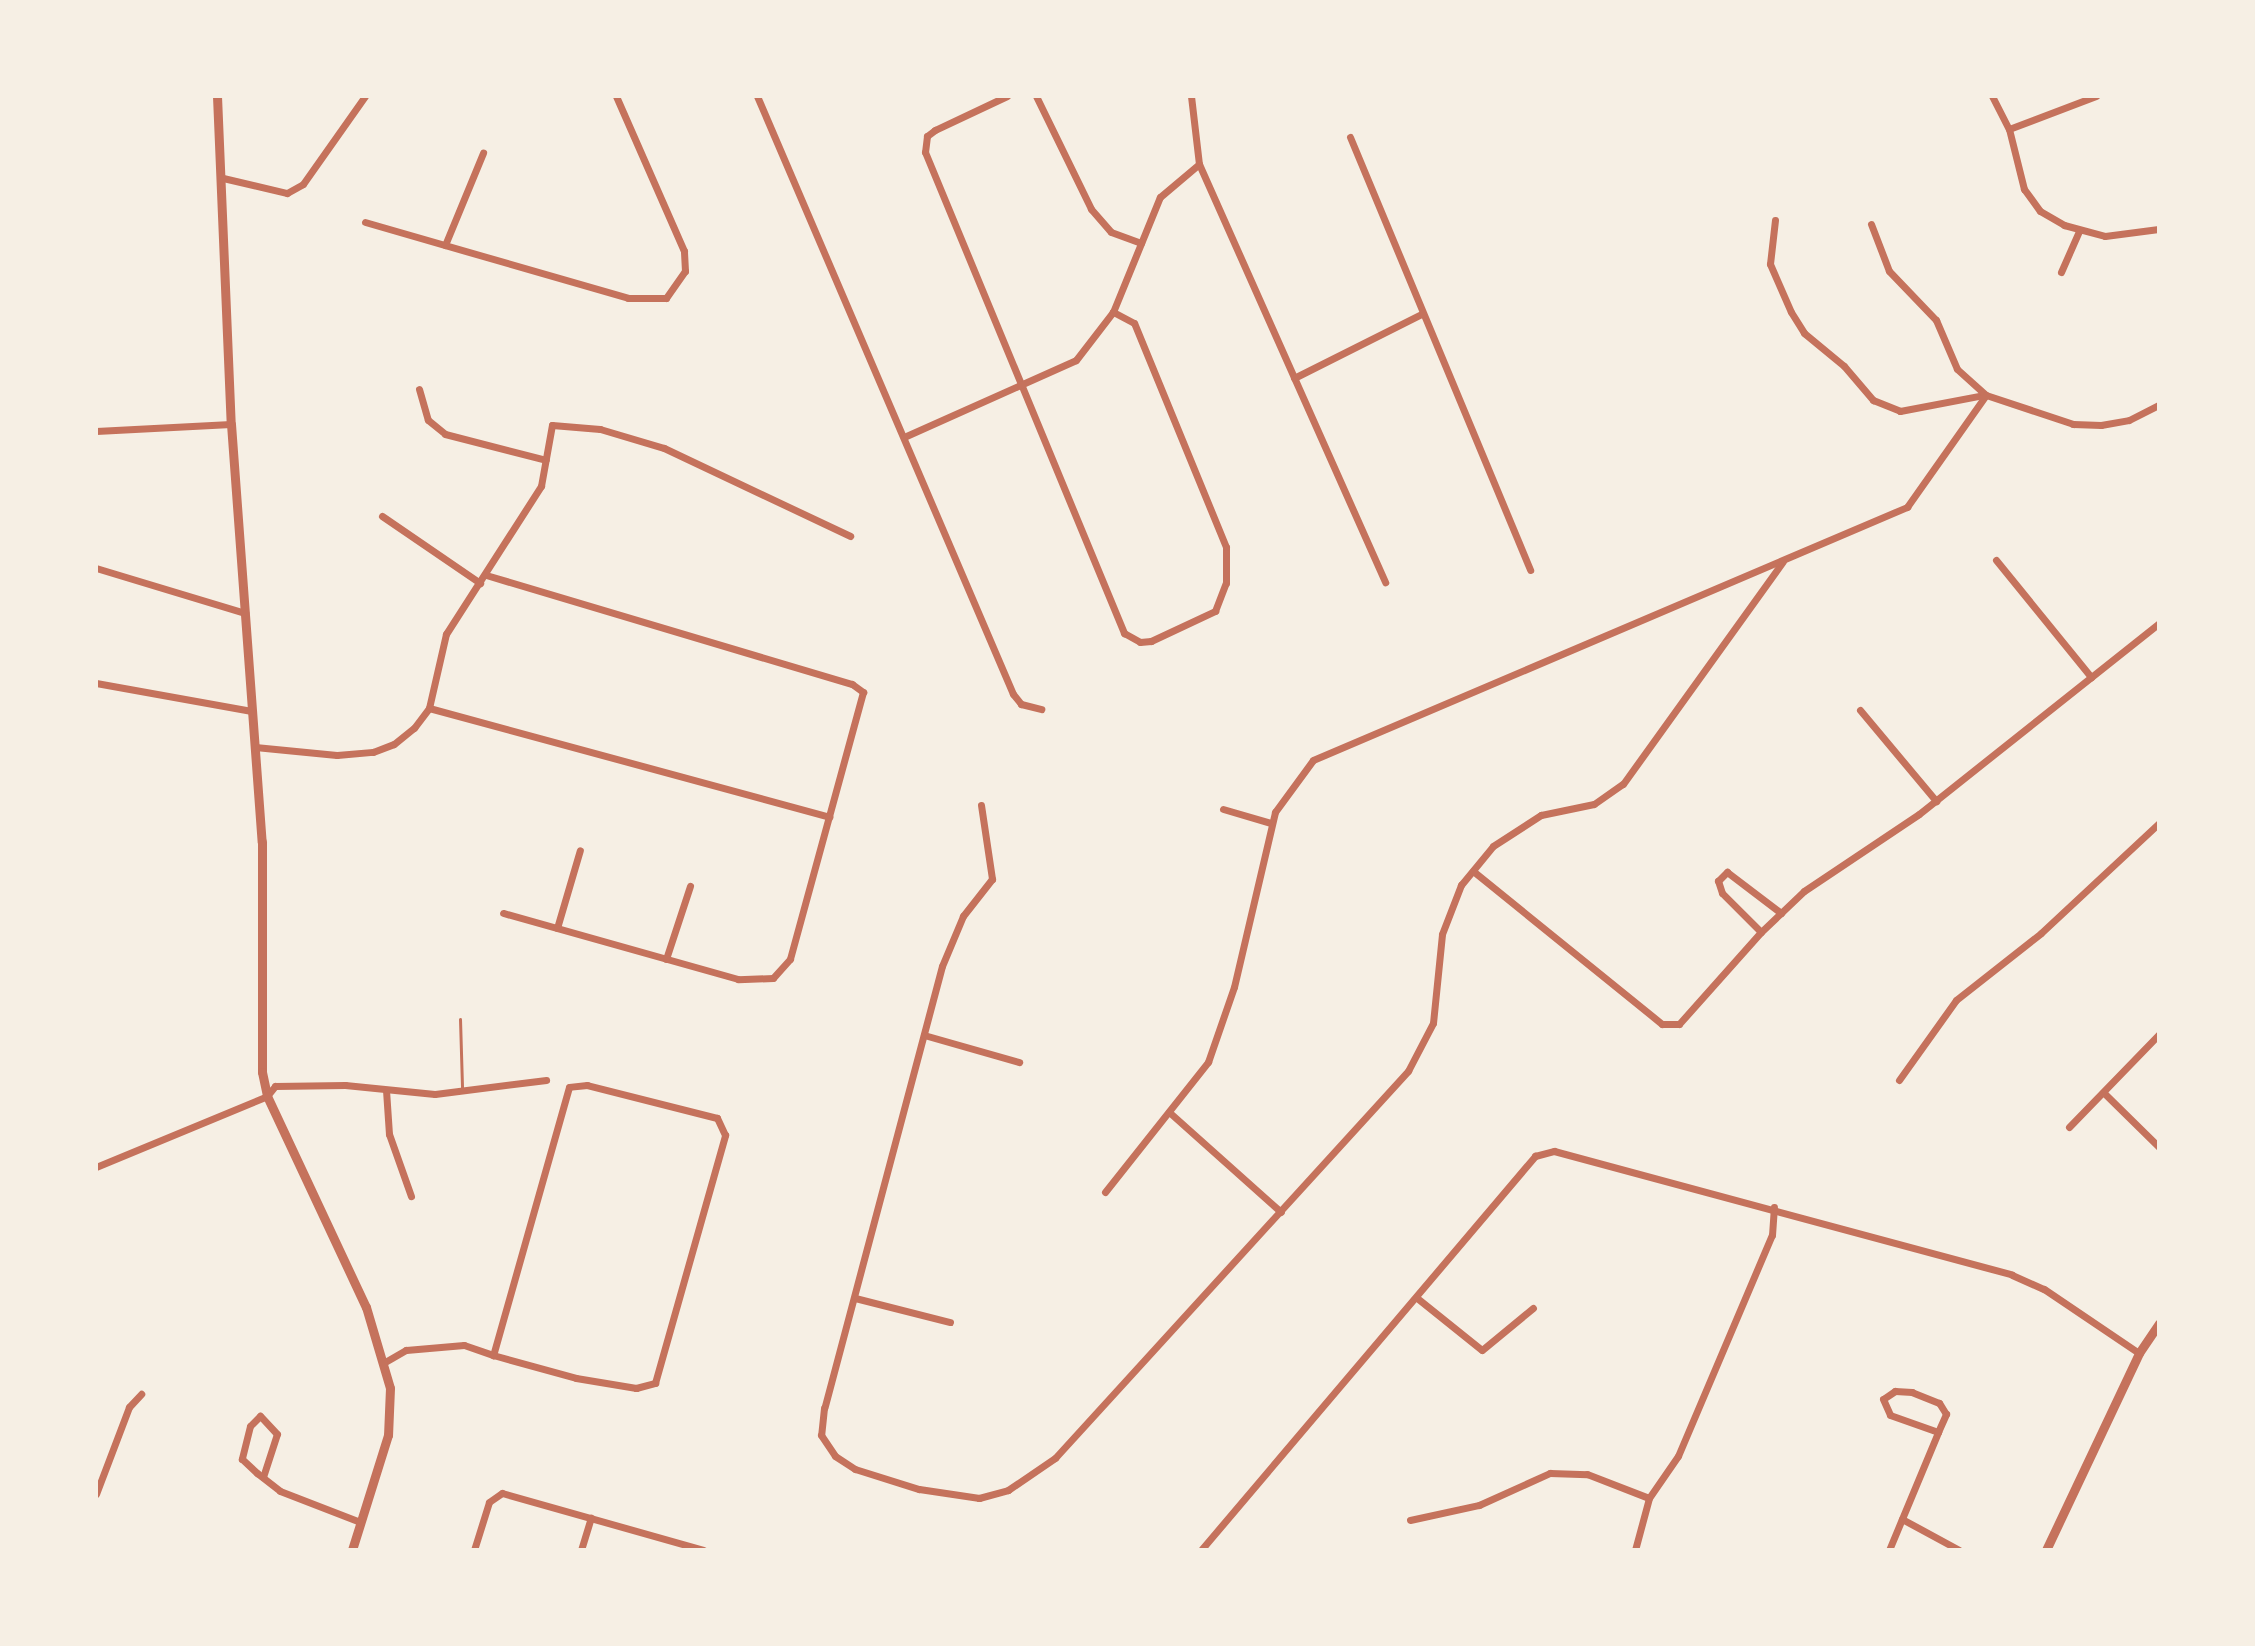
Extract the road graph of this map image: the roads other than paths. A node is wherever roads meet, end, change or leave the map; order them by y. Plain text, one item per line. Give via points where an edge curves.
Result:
1 (217, 96) edge
2 (365, 96) edge
3 (616, 96) edge
4 (757, 96) edge
5 (1007, 96) edge
6 (1036, 96) edge
7 (1191, 96) edge
8 (1992, 96) edge
9 (2096, 96) edge
10 (2009, 129) junction
11 (1350, 137) dead end
12 (483, 153) dead end
13 (1199, 164) junction
14 (223, 178) junction
15 (1775, 220) dead end
16 (365, 222) dead end
17 (1871, 224) dead end
18 (2159, 229) edge
19 (2079, 231) junction
20 (1141, 243) junction
21 (445, 245) junction
22 (2061, 272) dead end
23 (1113, 312) junction
24 (1423, 313) junction
25 (1294, 378) junction
26 (1019, 387) junction
27 (419, 389) dead end
28 (1986, 395) junction
29 (2159, 405) edge
30 (231, 424) junction
31 (96, 431) edge
32 (904, 437) junction
33 (546, 460) junction
34 (382, 516) dead end
35 (850, 536) dead end
36 (1996, 560) dead end
37 (1783, 561) junction
38 (96, 568) edge
39 (1530, 570) dead end
40 (486, 575) junction
41 (1385, 582) dead end
42 (480, 583) junction
43 (245, 613) junction
44 (2159, 623) edge
45 (2091, 677) junction
46 (96, 683) edge
47 (429, 708) junction
48 (1041, 709) dead end
49 (1860, 710) dead end
50 (251, 711) junction
51 (255, 747) junction
52 (1936, 801) junction
53 (981, 805) dead end
54 (1223, 809) dead end
55 (829, 817) junction
56 (1271, 823) junction
57 (2159, 823) edge
58 (580, 850) dead end
59 (1473, 871) junction
60 (690, 886) dead end
61 (503, 913) dead end
62 (1781, 913) junction
63 (557, 928) junction
64 (1761, 932) junction
65 (666, 959) junction
66 (460, 1019) dead end
67 (2159, 1034) edge
68 (924, 1035) junction
69 (1019, 1062) dead end
70 (546, 1080) dead end
71 (1899, 1080) dead end
72 (386, 1090) junction
73 (462, 1091) junction
74 (2104, 1093) junction
75 (267, 1096) junction
76 (1169, 1112) junction
77 (2069, 1127) dead end
78 (2159, 1147) edge
79 (96, 1167) edge
80 (1105, 1192) dead end
81 (411, 1196) dead end
82 (1774, 1207) junction
83 (1281, 1212) junction
84 (855, 1298) junction
85 (1417, 1298) junction
86 (1533, 1308) dead end
87 (950, 1322) dead end
88 (2159, 1323) edge
89 (2139, 1353) junction
90 (493, 1355) junction
91 (385, 1362) junction
92 (141, 1394) dead end
93 (1938, 1432) junction
94 (263, 1477) junction
95 (96, 1494) edge
96 (1649, 1498) junction
97 (591, 1518) junction
98 (1902, 1519) junction
99 (1410, 1520) dead end
100 (360, 1522) junction
101 (352, 1550) edge
102 (474, 1550) edge
103 (581, 1550) edge
104 (699, 1550) edge
105 (1201, 1550) edge
106 (1635, 1550) edge
107 (1889, 1550) edge
108 (1959, 1550) edge
109 (2046, 1550) edge

1 - 14 street
2 - 14 street via 303,184 287,193
3 - 21 street via 684,251 685,271 666,298 628,298
4 - 32 street
5 - 26 street via 935,130 927,136 925,152
6 - 20 street via 1091,209 1111,232
7 - 13 street
8 - 10 street
9 - 10 street
10 - 19 street via 2024,189 2040,211
11 - 24 street
12 - 21 street
13 - 20 street via 1160,197
13 - 25 street
14 - 30 street
15 - 28 street via 1770,264 1791,312 1804,333 1844,366 1873,400 1900,411
16 - 21 street
17 - 28 street via 1889,271 1936,320 1957,369
18 - 19 street via 2105,236
19 - 22 street
20 - 23 street
23 - 26 street via 1076,360
23 - 26 street via 1134,323 1226,547 1226,583 1215,611 1151,641 1124,633
24 - 25 street
24 - 39 street
25 - 41 street
26 - 32 street
27 - 33 street via 428,420 445,434
28 - 29 street via 2073,424 2129,420
28 - 37 street via 1907,507
30 - 31 street
30 - 43 street
32 - 48 street via 1013,694 1021,704
33 - 35 street via 552,425 600,429 664,448
33 - 40 street via 529,510
34 - 42 street
36 - 45 street
37 - 56 street via 1313,760
37 - 59 street via 1623,784 1594,804 1541,815 1493,846
38 - 43 street
40 - 42 street
40 - 55 street via 852,684 863,692
42 - 47 street via 446,634
43 - 50 street
44 - 45 street
45 - 52 street
46 - 50 street
47 - 51 street via 394,744 373,752 337,755
47 - 55 street
49 - 52 street
50 - 51 street
51 - 75 street
52 - 62 street
53 - 68 street via 992,879 963,916 942,966
54 - 56 street
55 - 65 street via 790,959 773,978 760,981
56 - 76 street via 1219,1034 1208,1062
57 - 71 street via 2041,933 1956,1000
58 - 63 street
59 - 64 street via 1662,1024 1679,1024
59 - 83 street via 1461,885 1442,934 1433,1023 1408,1071
60 - 65 street
61 - 63 street
62 - 64 street
62 - 64 street via 1727,872 1718,881 1722,893
63 - 65 street
66 - 73 lane
67 - 74 street
68 - 69 street
68 - 84 street
70 - 73 street
72 - 73 street
72 - 75 street via 275,1086
72 - 81 street via 389,1134
74 - 77 street
74 - 78 street
75 - 79 street
75 - 91 street via 344,1255
76 - 80 street
76 - 83 street
82 - 85 street via 1554,1151 1535,1156
82 - 89 street via 2023,1280
82 - 96 street via 1772,1235 1716,1368 1678,1456
83 - 84 street via 1055,1458 1008,1490 979,1498 919,1489 855,1469 835,1456 821,1435
84 - 87 street
85 - 86 street via 1482,1350
85 - 105 street
88 - 89 street
89 - 109 street
90 - 90 street via 569,1087 587,1085 717,1118 725,1135 655,1383 636,1388
90 - 91 street via 464,1345 406,1350
91 - 100 street via 391,1414
92 - 95 street via 129,1407
93 - 93 street via 1946,1414 1939,1403 1895,1391 1883,1399 1890,1415
93 - 98 street
94 - 94 street via 277,1434 260,1416 250,1426 242,1459
94 - 100 street via 307,1503
96 - 99 street via 1587,1474 1550,1473 1479,1505
96 - 106 street
97 - 102 street via 502,1493 489,1502
97 - 103 street
97 - 104 street
98 - 107 street
98 - 108 street
100 - 101 street

